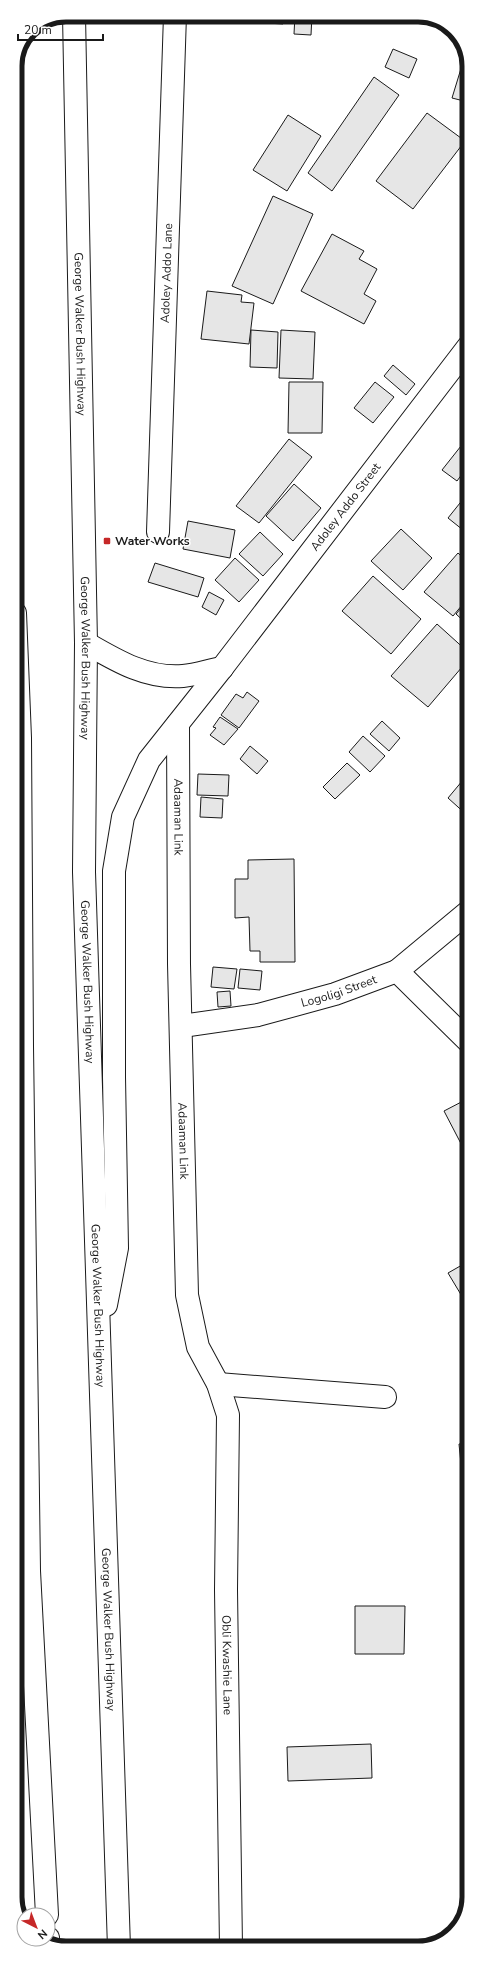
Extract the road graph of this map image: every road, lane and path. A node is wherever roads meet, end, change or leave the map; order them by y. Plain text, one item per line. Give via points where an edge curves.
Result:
1 (74, 22) edge
2 (175, 22) edge
3 (462, 355) edge
4 (158, 532) dead end
5 (86, 643) junction
6 (222, 668) junction
7 (178, 724) junction
8 (462, 917) edge
9 (397, 971) junction
10 (182, 1026) junction
11 (462, 1035) edge
12 (22, 1234) edge
13 (98, 1343) junction
14 (218, 1384) junction
15 (385, 1398) dead end
16 (29, 1571) junction
17 (22, 1601) edge
18 (47, 1907) edge
19 (119, 1941) edge
20 (231, 1941) edge

1 - 5 main road, George Walker Bush Highway
2 - 4 main road, Adoley Addo Lane
3 - 6 main road, Adoley Addo Street
5 - 6 main road via 137,670 162,676 184,676
5 - 13 main road, George Walker Bush Highway via 84,872
6 - 7 main road, Adoley Addo Street
7 - 10 main road, Adaaman Link via 179,957
7 - 13 main road, Adoley Addo Street via 149,760 123,817 114,871 117,1248
8 - 9 main road, Logoligi Street
9 - 10 main road, Logoligi Street via 335,994 258,1015
9 - 11 main road
10 - 14 main road, Adaaman Link via 187,1295 198,1347
12 - 16 main road
13 - 19 main road, George Walker Bush Highway
14 - 15 main road
14 - 20 main road, Obli Kwashie Lane via 228,1415 226,1590
16 - 17 main road
16 - 18 main road

